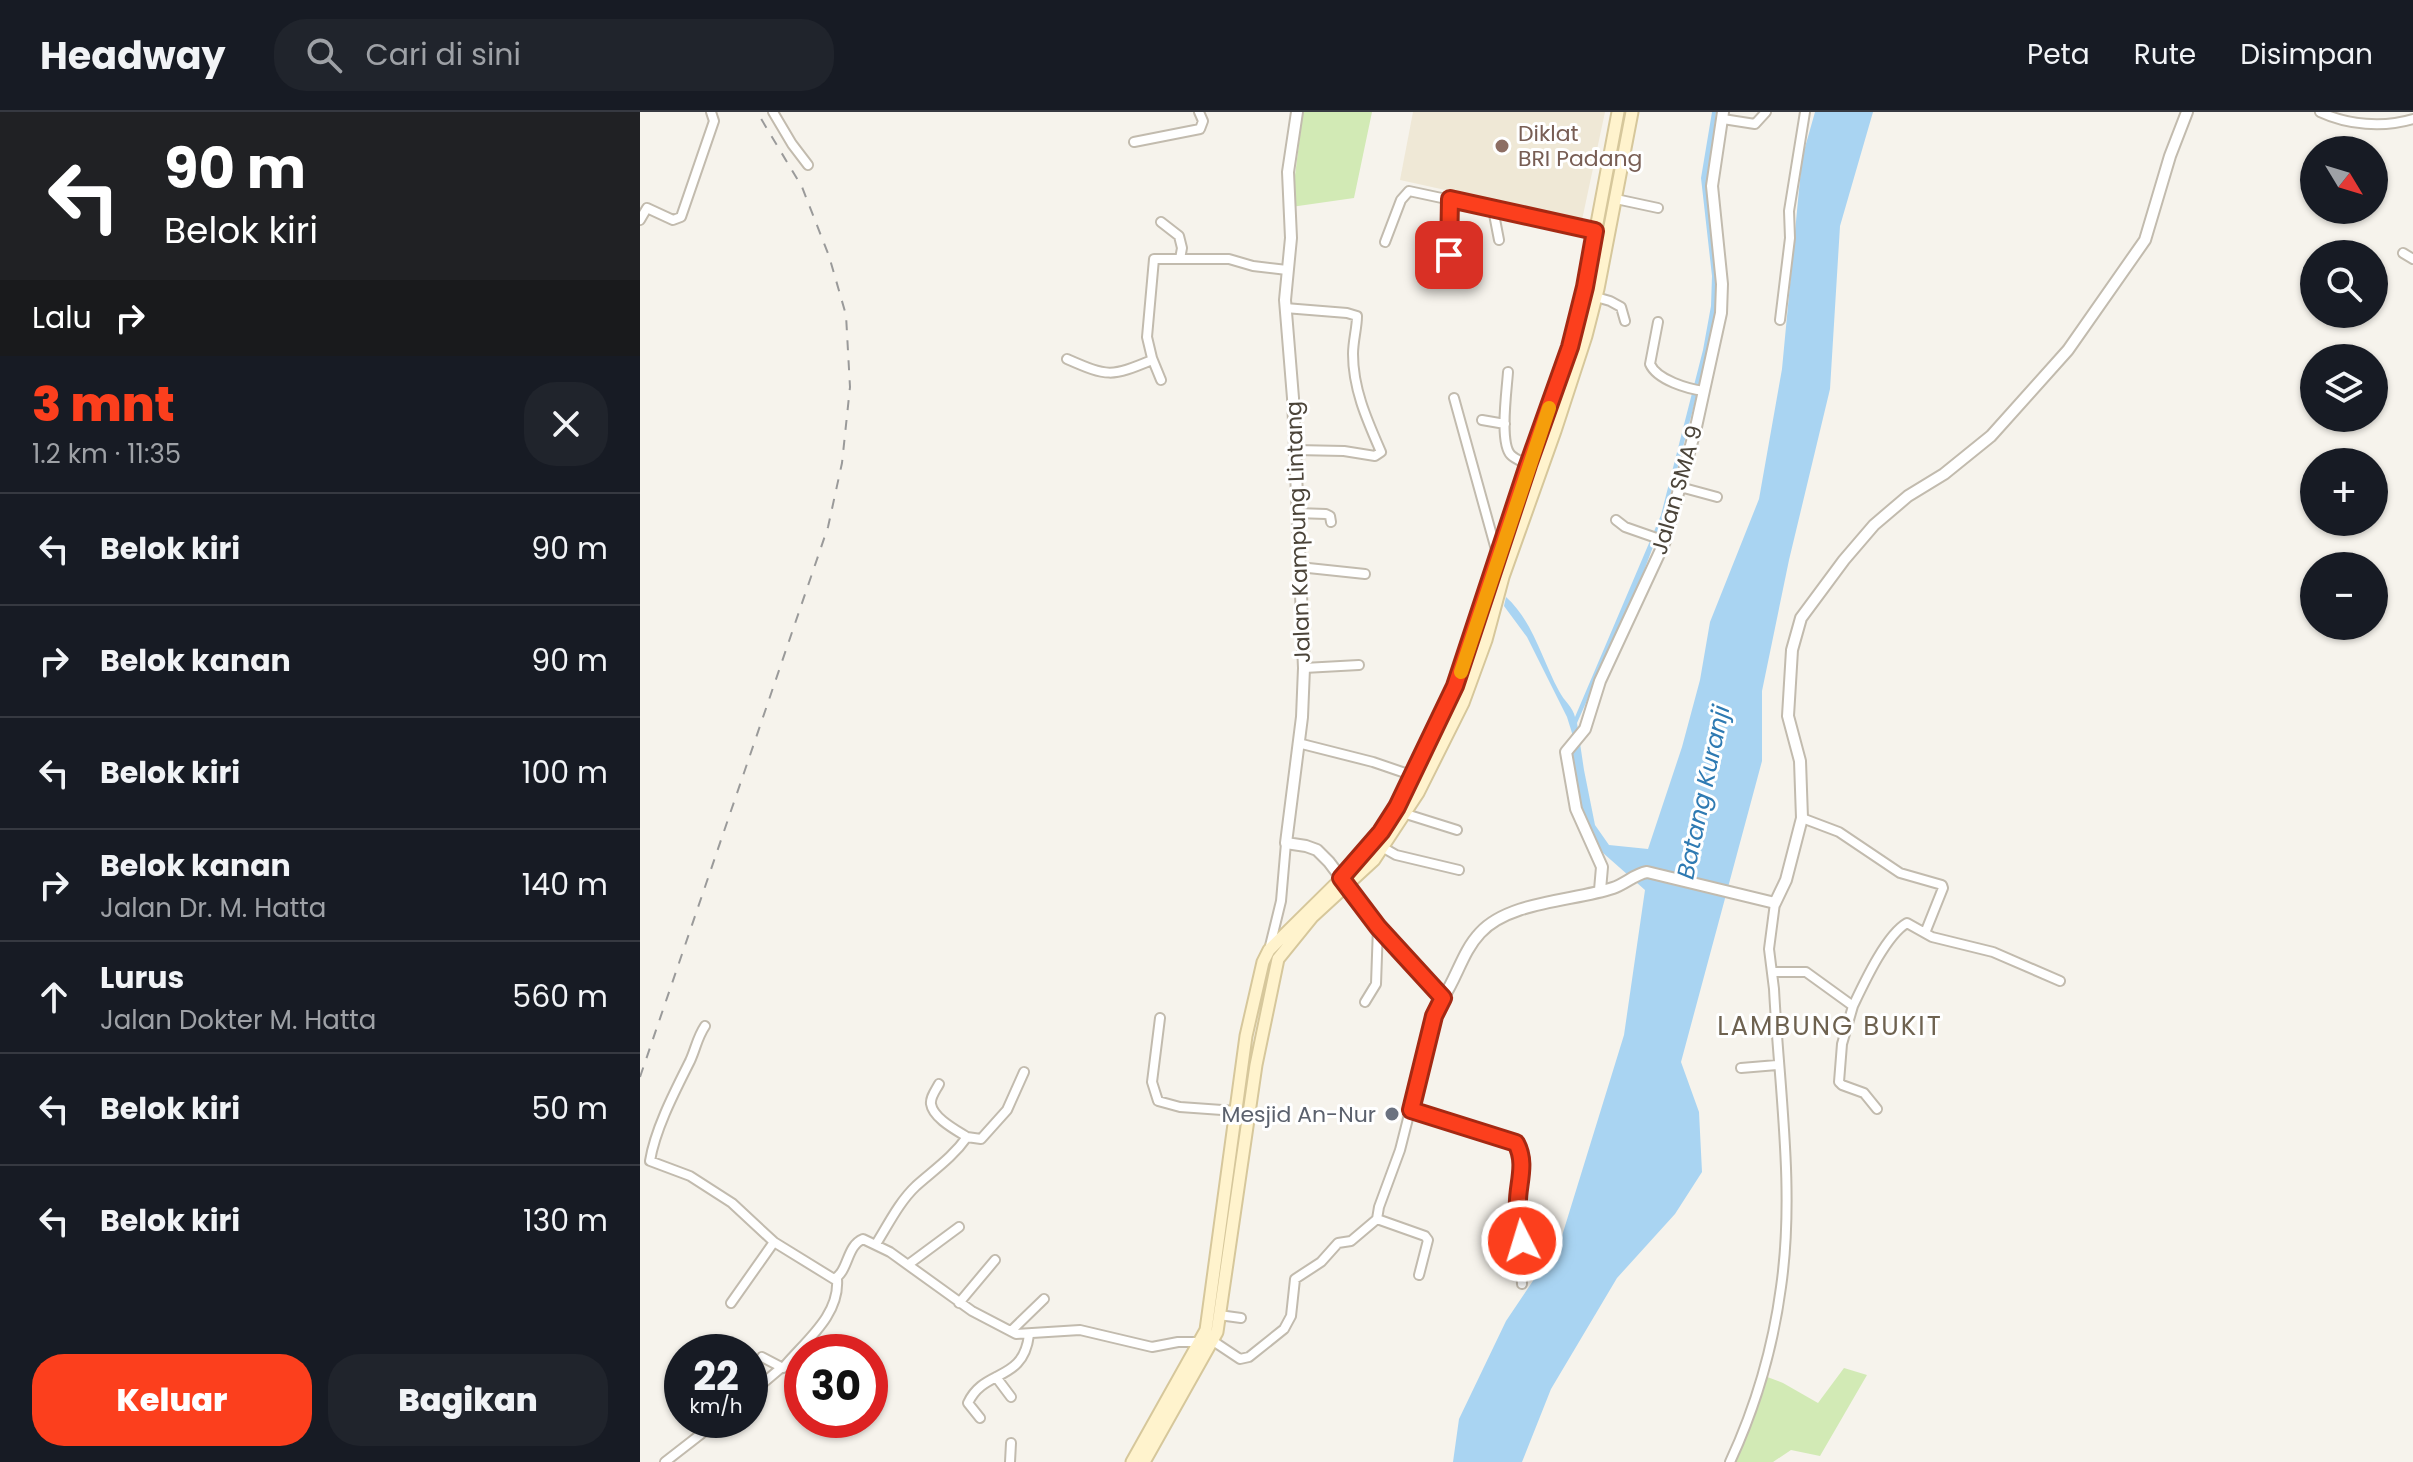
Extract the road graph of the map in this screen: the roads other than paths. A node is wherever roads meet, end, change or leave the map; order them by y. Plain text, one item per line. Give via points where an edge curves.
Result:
1 (773, 112) edge
2 (1199, 112) edge
3 (1297, 112) edge
4 (1618, 112) edge
5 (1632, 112) edge
6 (1766, 112) edge
7 (1805, 112) edge
8 (2187, 112) edge
9 (2320, 112) edge
10 (1723, 115) edge
11 (716, 116) edge
12 (2413, 119) edge
13 (1134, 142) dead end
14 (808, 165) dead end
15 (1450, 199) junction
16 (1616, 199) junction
17 (1658, 208) dead end
18 (1493, 209) junction
19 (640, 220) edge
20 (1161, 222) dead end
21 (1595, 231) junction
22 (1499, 240) dead end
23 (1385, 242) dead end
24 (2403, 253) dead end
25 (1449, 255) dead end
26 (1180, 259) junction
27 (2413, 259) edge
28 (1287, 270) junction
29 (1593, 291) junction
30 (1285, 308) junction
31 (1780, 320) dead end
32 (1625, 321) dead end
33 (1658, 322) dead end
34 (1067, 359) dead end
35 (1152, 360) junction
36 (1508, 372) dead end
37 (1161, 380) dead end
38 (1699, 390) junction
39 (1454, 398) dead end
40 (1482, 420) dead end
41 (1505, 424) junction
42 (1295, 450) junction
43 (1528, 465) junction
44 (1680, 487) junction
45 (1717, 497) dead end
46 (1296, 513) junction
47 (1616, 520) dead end
48 (1331, 522) dead end
49 (1661, 540) junction
50 (1503, 553) junction
51 (1299, 567) junction
52 (1365, 574) dead end
53 (1359, 665) dead end
54 (1304, 668) junction
55 (1298, 743) junction
56 (1414, 776) junction
57 (1406, 814) junction
58 (1802, 818) junction
59 (1457, 830) dead end
60 (1286, 843) junction
61 (1382, 847) junction
62 (1459, 870) dead end
63 (1344, 882) junction
64 (1600, 890) junction
65 (1775, 903) junction
66 (1378, 927) junction
67 (1925, 933) junction
68 (1273, 955) junction
69 (1772, 972) junction
70 (2060, 981) dead end
71 (1443, 998) junction
72 (1365, 1002) dead end
73 (1853, 1006) junction
74 (1160, 1018) dead end
75 (705, 1026) dead end
76 (1777, 1065) junction
77 (1741, 1068) dead end
78 (1024, 1072) dead end
79 (939, 1084) dead end
80 (1877, 1109) dead end
81 (1411, 1110) junction
82 (1236, 1111) junction
83 (967, 1137) junction
84 (1239, 1145) junction
85 (1377, 1219) junction
86 (959, 1227) dead end
87 (774, 1242) junction
88 (876, 1244) junction
89 (995, 1260) dead end
90 (909, 1264) junction
91 (1419, 1275) dead end
92 (837, 1279) junction
93 (1522, 1284) dead end
94 (1044, 1299) dead end
95 (731, 1303) dead end
96 (959, 1303) junction
97 (1219, 1315) junction
98 (1241, 1318) dead end
99 (1011, 1331) junction
100 (1029, 1335) junction
101 (1213, 1341) junction
102 (1200, 1342) junction
103 (768, 1360) edge
104 (781, 1368) junction
105 (996, 1377) junction
106 (768, 1379) edge
107 (1011, 1397) dead end
108 (980, 1418) dead end
109 (696, 1438) edge
110 (1011, 1443) dead end
111 (665, 1462) edge
112 (1010, 1462) edge
113 (1132, 1462) edge
114 (1144, 1462) edge
115 (1730, 1462) edge

1 - 14 street
2 - 13 street via 1200,129
3 - 28 street, Jalan Kampung Lintang via 1288,172
4 - 21 main road
5 - 16 main road
6 - 10 street via 1755,124
7 - 31 street via 1789,211
8 - 58 street via 2145,240 2068,350 1991,436 1874,525 1801,618 1792,650 1788,716 1800,761
9 - 12 street via 2367,124
10 - 38 street, Jalan SMA 9 via 1712,186 1722,299
11 - 19 street via 679,219 647,208
15 - 18 street
15 - 23 street via 1409,191
15 - 25 street
16 - 17 street
16 - 29 main road
18 - 21 street
18 - 22 street
20 - 26 street via 1179,236
21 - 29 main road
24 - 27 street
26 - 28 street via 1229,259
26 - 35 street via 1152,261 1147,322
28 - 30 street, Jalan Kampung Lintang
29 - 32 street via 1621,307
29 - 43 main road
29 - 50 main road via 1572,382
30 - 42 street, Jalan Kampung Lintang
30 - 42 street via 1357,316 1355,377 1381,452 1375,456
33 - 38 street via 1651,368
34 - 35 street via 1101,374
35 - 37 street
36 - 41 street
38 - 44 street, Jalan SMA 9
39 - 50 street
40 - 41 street
41 - 43 street via 1509,453
42 - 46 street, Jalan Kampung Lintang
43 - 50 main road
44 - 45 street
44 - 49 street, Jalan SMA 9
46 - 48 street via 1323,513
46 - 51 street, Jalan Kampung Lintang
47 - 49 street
49 - 64 street, Jalan SMA 9 via 1589,719 1566,752 1576,809 1600,860
50 - 56 main road via 1455,686
50 - 57 main road via 1503,577 1463,703
51 - 52 street
51 - 54 street, Jalan Kampung Lintang
53 - 54 street
54 - 55 street, Jalan Kampung Lintang
55 - 56 street
55 - 60 street, Jalan Kampung Lintang
56 - 63 main road
57 - 59 street
57 - 61 main road
58 - 65 street
58 - 67 street via 1839,832 1900,873 1942,885
60 - 63 street via 1317,850
60 - 68 street, Jalan Kampung Lintang
61 - 62 street
61 - 63 main road via 1374,860
63 - 66 street
63 - 68 main road
64 - 65 street via 1647,872
64 - 71 street via 1492,922 1468,950
65 - 69 street
66 - 71 street
66 - 72 street via 1376,984
67 - 70 street via 1993,952
67 - 73 street via 1907,923 1899,929
68 - 82 main road via 1263,962
68 - 84 main road
69 - 73 street via 1806,972
69 - 76 street
71 - 81 street
73 - 80 street via 1839,1082 1864,1093
74 - 82 street via 1152,1082 1158,1101
75 - 87 street via 677,1083 650,1161 690,1176 732,1203
76 - 77 street
76 - 115 street via 1785,1168 1782,1286 1746,1429
78 - 83 street via 1003,1116 981,1139
79 - 83 street via 932,1107
81 - 85 street
81 - 93 street via 1518,1146
82 - 84 main road
83 - 88 street via 907,1196
84 - 97 main road
84 - 102 main road
85 - 91 street via 1425,1236
85 - 101 street via 1295,1279 1291,1316 1275,1338 1240,1359
86 - 90 street
87 - 92 street
87 - 95 street
88 - 90 street
88 - 92 street via 857,1240
89 - 96 street
90 - 96 street
92 - 104 street via 823,1323
94 - 99 street
96 - 99 street
97 - 98 street
97 - 101 main road
99 - 100 street
100 - 102 street via 1080,1330 1144,1347
100 - 105 street via 1021,1362
101 - 114 main road
102 - 113 main road
103 - 104 street
104 - 106 street
105 - 107 street
105 - 108 street via 968,1401
109 - 111 street
110 - 112 street

